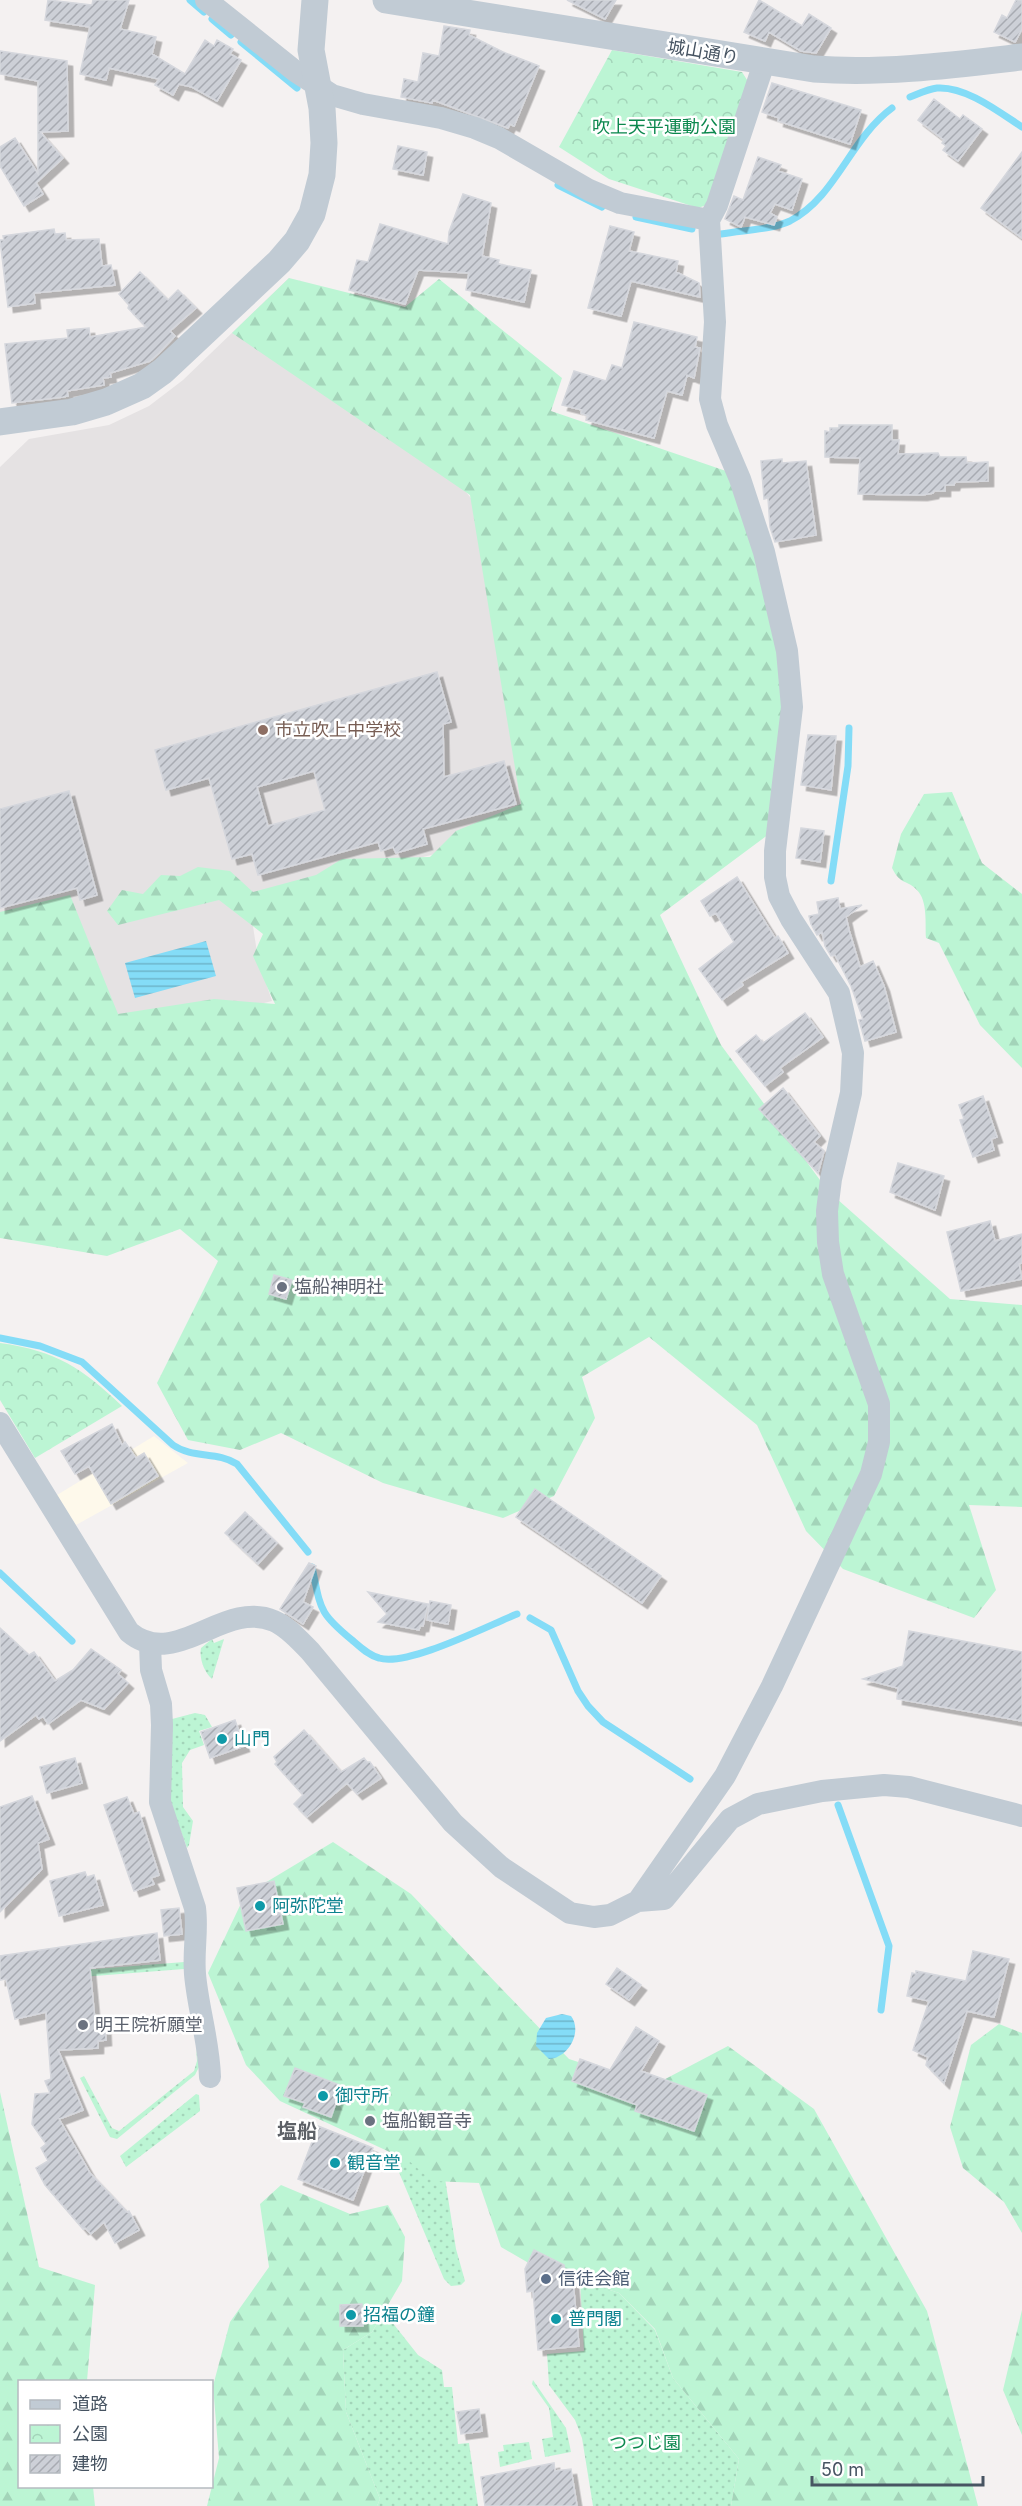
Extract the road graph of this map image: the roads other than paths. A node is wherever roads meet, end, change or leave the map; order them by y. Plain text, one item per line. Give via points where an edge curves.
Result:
1 (206, 0) edge
2 (315, 0) edge
3 (387, 0) edge
4 (1022, 57) edge
5 (764, 63) junction
6 (319, 89) junction
7 (709, 220) junction
8 (0, 422) edge
9 (0, 1423) edge
10 (150, 1644) junction
11 (1022, 1816) edge
12 (638, 1901) junction
13 (210, 2077) dead end

1 - 6 street
2 - 6 street via 311,50
3 - 5 street, 城山通り
4 - 5 street, 城山通り via 851,72
5 - 7 street
6 - 7 street via 363,104 424,114 475,128 589,190 620,202
6 - 8 street via 324,143 318,196 302,234 279,262 142,386 72,412
7 - 12 street via 716,321 710,399 764,552 787,651 792,707 776,851 779,896 839,993 853,1053 851,1093 831,1179 828,1242 833,1274 879,1404 879,1442 871,1474 735,1758
9 - 10 street via 129,1632
10 - 12 street via 178,1641 239,1618 274,1621 310,1651 453,1823 511,1876 555,1906 581,1916 610,1915
10 - 13 street via 151,1670 161,1704 160,1802 195,1908 195,1975
11 - 12 street via 909,1787 884,1785 822,1791 758,1804 730,1819 664,1899

